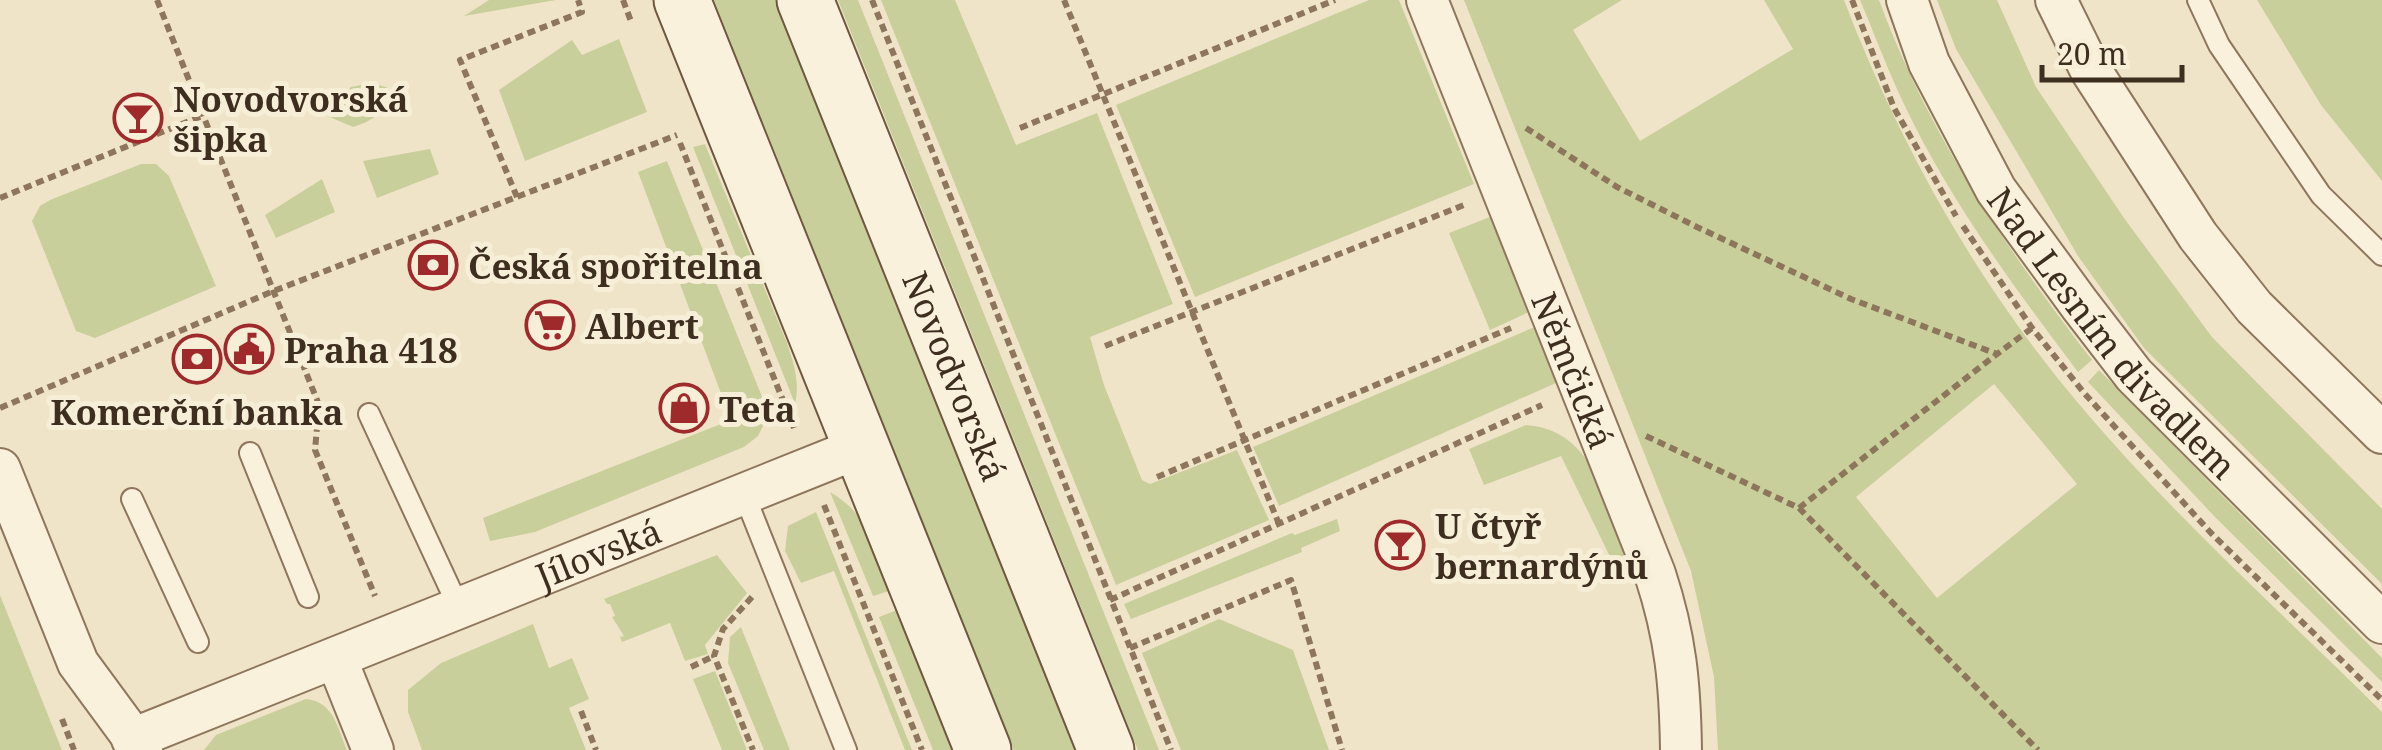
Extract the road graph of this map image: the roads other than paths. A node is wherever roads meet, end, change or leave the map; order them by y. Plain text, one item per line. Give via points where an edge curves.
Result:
1 (682, 0) edge
2 (805, 0) edge
3 (1427, 0) edge
4 (1907, 0) edge
5 (2056, 0) edge
6 (2198, 0) edge
7 (2382, 255) edge
8 (369, 414) dead end
9 (2382, 433) edge
10 (861, 446) junction
11 (250, 453) dead end
12 (2, 482) edge
13 (744, 494) junction
14 (132, 499) dead end
15 (308, 597) dead end
16 (458, 608) junction
17 (2382, 623) edge
18 (198, 642) dead end
19 (336, 658) junction
20 (137, 745) edge
21 (374, 750) edge
22 (846, 750) edge
23 (982, 750) edge
24 (1106, 750) edge
25 (1682, 750) edge

1 - 10 main road
2 - 24 main road, Novodvorská
3 - 25 street, Němčická via 1656,574 1680,679
4 - 17 street, Nad Lesním divadlem via 1930,63 1996,190 2080,305 2134,375
5 - 9 street via 2090,69 2198,236 2254,307
6 - 7 lane via 2219,45 2321,195
8 - 16 lane
10 - 13 street, Jílovská
10 - 23 main road
11 - 15 lane
12 - 20 street, Jílovská via 78,663
13 - 16 street, Jílovská
13 - 22 lane
14 - 18 lane
16 - 19 street, Jílovská
19 - 20 street, Jílovská
19 - 21 street

